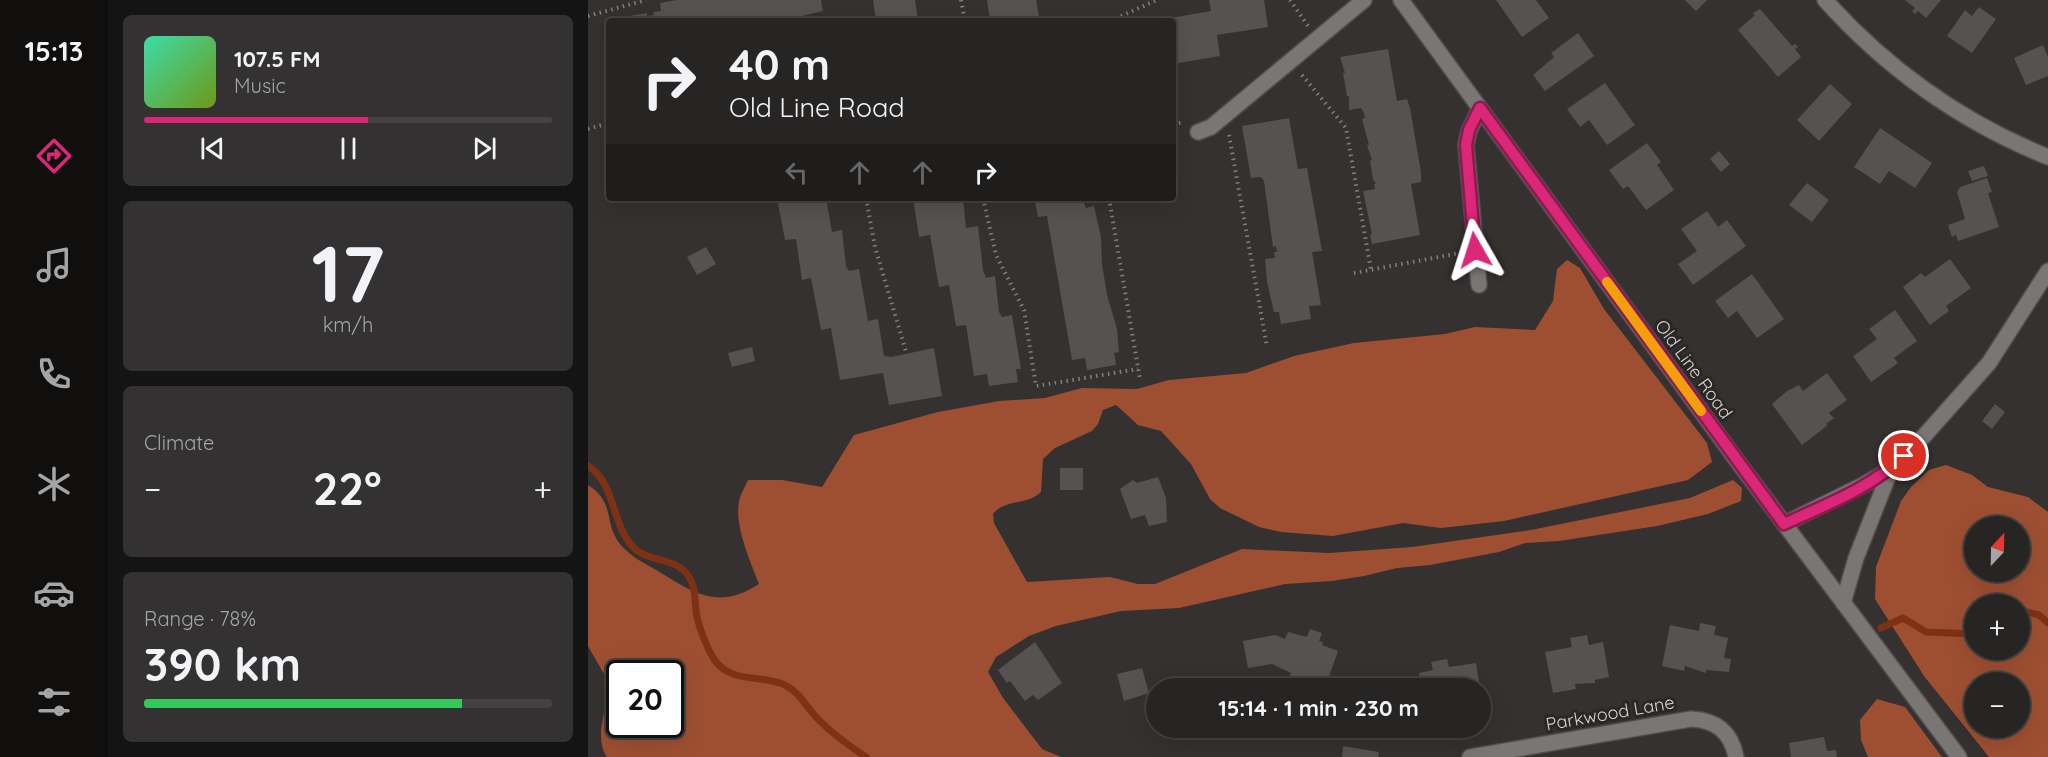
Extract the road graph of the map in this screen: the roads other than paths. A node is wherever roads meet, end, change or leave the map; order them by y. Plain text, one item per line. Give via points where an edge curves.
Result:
1 (1364, 0) edge
2 (1401, 0) edge
3 (1825, 0) edge
4 (1480, 108) junction
5 (1198, 132) dead end
6 (2048, 157) edge
7 (2048, 271) edge
8 (1479, 285) dead end
9 (1891, 469) junction
10 (1784, 524) junction
11 (1843, 603) junction
12 (1470, 757) edge
13 (1736, 757) edge
14 (1959, 757) edge

1 - 5 street via 1212,127
2 - 4 street, Old Line Road
3 - 6 street via 1910,81 1985,128
4 - 8 street via 1466,145
4 - 10 street, Old Line Road
7 - 9 street via 1989,363
9 - 10 street
9 - 11 street
10 - 11 street, Old Line Road
11 - 14 street, Old Line Road
12 - 13 street, Parkwood Lane via 1691,719 1714,723 1724,730

